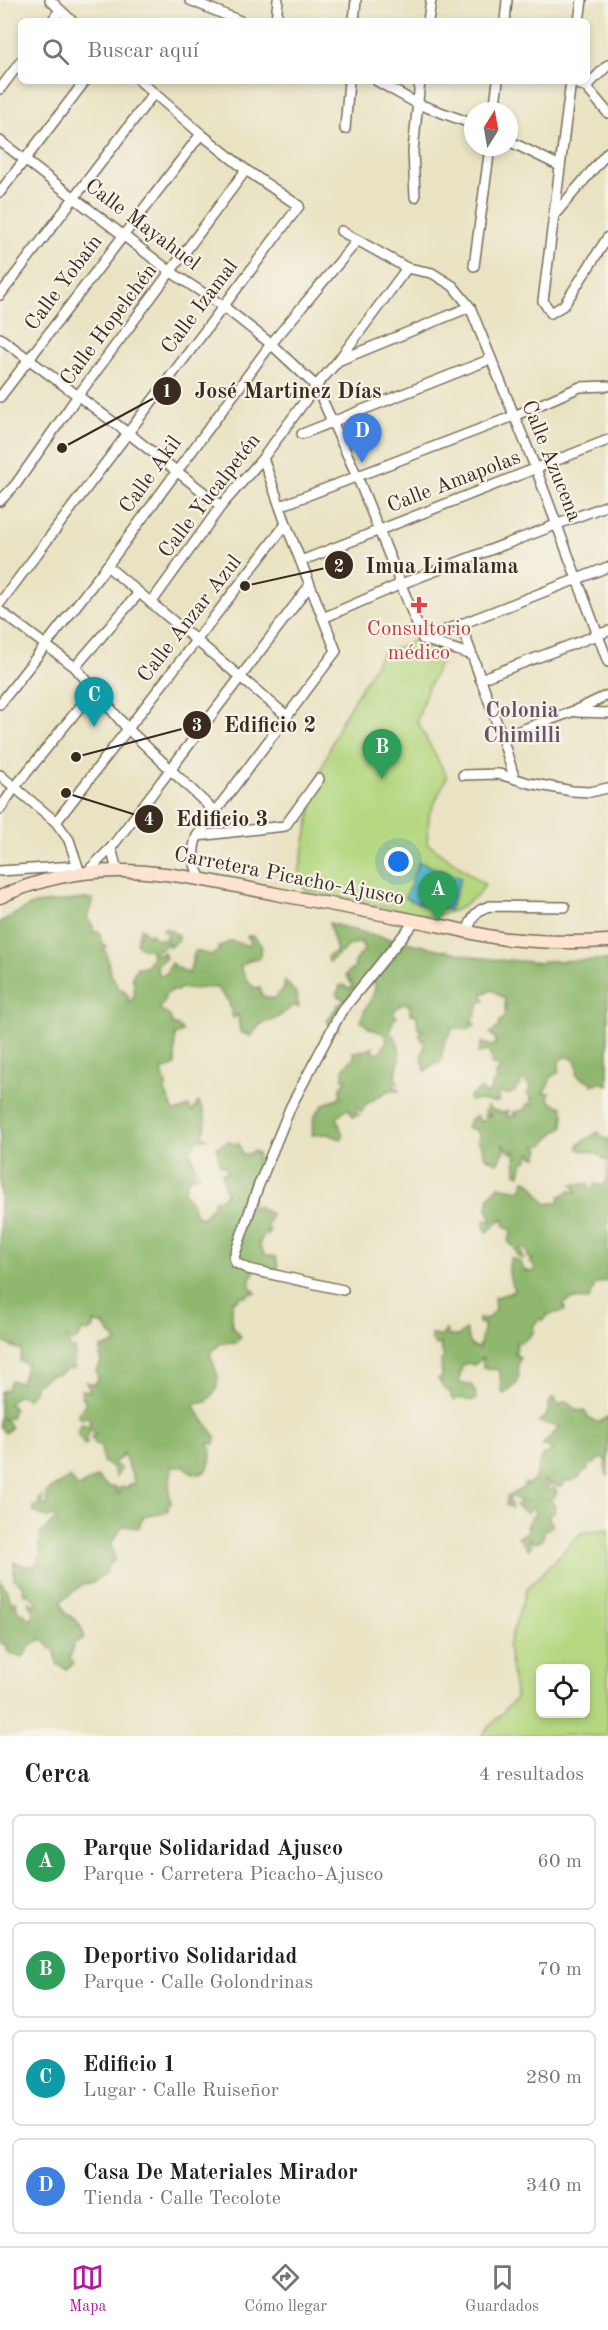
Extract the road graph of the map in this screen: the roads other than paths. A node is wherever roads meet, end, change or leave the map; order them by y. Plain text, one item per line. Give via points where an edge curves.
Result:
1 (50, 0) edge
2 (190, 0) edge
3 (278, 0) edge
4 (356, 0) edge
5 (431, 0) edge
6 (507, 0) edge
7 (583, 1) edge
8 (205, 3) edge
9 (60, 10) junction
10 (54, 18) edge
11 (69, 18) edge
12 (234, 18) edge
13 (276, 18) edge
14 (354, 18) edge
15 (428, 18) edge
16 (505, 18) edge
17 (580, 18) edge
18 (608, 65) edge
19 (18, 66) edge
20 (590, 83) edge
21 (83, 84) edge
22 (144, 84) edge
23 (349, 84) edge
24 (382, 84) edge
25 (420, 84) edge
26 (498, 84) edge
27 (571, 84) edge
28 (577, 84) edge
29 (589, 84) edge
30 (586, 87) junction
31 (0, 89) edge
32 (154, 93) junction
33 (495, 102) edge
34 (418, 104) junction
35 (608, 113) edge
36 (464, 120) edge
37 (345, 129) dead end
38 (201, 134) junction
39 (0, 141) edge
40 (518, 145) edge
41 (608, 152) edge
42 (489, 156) edge
43 (24, 160) junction
44 (560, 166) junction
45 (246, 170) junction
46 (0, 192) edge
47 (415, 197) dead end
48 (74, 198) junction
49 (555, 215) junction
50 (341, 231) dead end
51 (122, 234) junction
52 (608, 237) edge
53 (357, 242) junction
54 (474, 266) dead end
55 (407, 268) junction
56 (171, 272) junction
57 (0, 295) edge
58 (223, 306) junction
59 (470, 307) junction
60 (0, 338) edge
61 (271, 344) junction
62 (491, 359) junction
63 (29, 360) junction
64 (338, 361) junction
65 (316, 386) junction
66 (608, 386) edge
67 (0, 397) edge
68 (77, 397) junction
69 (514, 416) junction
70 (333, 421) junction
71 (128, 433) junction
72 (302, 434) dead end
73 (608, 440) edge
74 (263, 458) junction
75 (536, 469) junction
76 (176, 471) junction
77 (357, 476) junction
78 (0, 501) edge
79 (608, 505) edge
80 (221, 506) junction
81 (279, 506) junction
82 (286, 524) junction
83 (557, 526) junction
84 (380, 530) junction
85 (301, 561) junction
86 (106, 566) junction
87 (608, 567) edge
88 (578, 579) junction
89 (401, 584) junction
90 (310, 585) junction
91 (139, 593) junction
92 (0, 603) edge
93 (151, 603) junction
94 (0, 611) edge
95 (323, 618) junction
96 (461, 625) junction
97 (608, 631) edge
98 (597, 636) junction
99 (423, 639) junction
100 (196, 640) junction
101 (44, 646) junction
102 (472, 655) junction
103 (608, 662) edge
104 (75, 667) junction
105 (242, 678) junction
106 (480, 679) junction
107 (93, 691) junction
108 (608, 695) edge
109 (0, 704) edge
110 (574, 711) junction
111 (608, 713) edge
112 (287, 716) junction
113 (127, 728) junction
114 (502, 737) junction
115 (171, 770) junction
116 (0, 775) edge
117 (463, 775) dead end
118 (514, 777) junction
119 (319, 779) dead end
120 (15, 787) junction
121 (608, 788) edge
122 (0, 809) edge
123 (214, 811) junction
124 (56, 822) junction
125 (197, 836) junction
126 (111, 848) junction
127 (117, 870) junction
128 (0, 871) edge
129 (81, 871) junction
130 (201, 879) junction
131 (0, 897) edge
132 (565, 907) dead end
133 (415, 921) junction
134 (467, 931) junction
135 (608, 941) edge
136 (343, 1290) dead end

1 - 9 street
2 - 8 street
3 - 13 street
4 - 14 street
5 - 15 street
6 - 16 street
7 - 17 street
8 - 12 street
9 - 10 street
9 - 11 street
18 - 20 street
19 - 31 street
21 - 43 street
22 - 32 street
23 - 37 street
24 - 34 street
25 - 34 street
26 - 33 street
27 - 44 street
28 - 30 street
29 - 30 street
30 - 35 street
32 - 38 street
32 - 48 street
34 - 36 street
34 - 47 street via 413,151
38 - 45 street
38 - 51 street, Calle Yobaín
39 - 43 street, Calle Mayahuel
40 - 44 street
41 - 49 street
42 - 54 street
43 - 46 street
43 - 48 street, Calle Mayahuel
44 - 49 street
45 - 56 street, Calle Hopelchén
45 - 58 street, Calle Izamal via 299,206
48 - 51 street, Calle Mayahuel
48 - 57 street
49 - 52 street via 543,301 551,313 564,305
50 - 53 street, Calle Azucena
51 - 56 street, Calle Mayahuel
51 - 63 street, Calle Yobaín
53 - 55 street, Calle Azucena
53 - 61 street, Calle Akil
55 - 59 street, Calle Azucena via 432,273 453,286
55 - 64 street, Calle Yucalpetén
56 - 58 street, Calle Mayahuel
56 - 68 street, Calle Hopelchén
58 - 61 street, Calle Mayahuel
58 - 71 street, Calle Izamal
59 - 62 street, Calle Azucena
59 - 64 street
60 - 63 street
61 - 65 street, Calle Mayahuel
61 - 76 street, Calle Akil
62 - 69 street, Calle Azucena
62 - 70 street
63 - 67 street, Calle Yobaín
63 - 68 street
64 - 65 street, Calle Yucalpetén
65 - 70 street
65 - 74 street, Calle Yucalpetén
66 - 69 street via 580,387
68 - 71 street
68 - 78 street, Calle Hopelchén
69 - 75 street, Calle Azucena
69 - 77 street
70 - 72 street
70 - 77 street
71 - 76 street
71 - 92 street, Calle Izamal
73 - 75 street, Calle Amapolas
74 - 80 street, Calle Yucalpetén
74 - 81 street
75 - 83 street, Calle Azucena
75 - 84 street, Calle Amapolas
76 - 80 street
76 - 86 street, Calle Akil
77 - 81 street
77 - 84 street
79 - 83 street
80 - 93 street, Calle Yucalpetén
81 - 82 street
82 - 85 street
82 - 100 street, Calle Anzar Azul
83 - 88 street, Calle Azucena
83 - 89 street
84 - 85 street, Calle Amapolas
84 - 89 street
85 - 90 street
86 - 91 street
86 - 101 street, Calle Akil
87 - 88 street
88 - 96 street
88 - 98 street, Calle Azucena
89 - 95 street
89 - 99 street
90 - 95 street
90 - 105 street
91 - 93 street
91 - 104 street
93 - 100 street
94 - 101 street
95 - 112 street via 336,645 334,656
96 - 99 street
96 - 102 street
97 - 98 street
98 - 103 street, Calle Azucena
98 - 106 street
99 - 102 street
100 - 105 street
100 - 113 street, Calle Anzar Azul
101 - 104 street
101 - 109 street, Calle Akil
102 - 106 street
104 - 107 street
105 - 112 street
105 - 115 street
106 - 114 street
107 - 113 street
107 - 120 street
108 - 110 street
110 - 111 street
110 - 114 street
112 - 123 street
113 - 115 street
113 - 124 street, Calle Anzar Azul
114 - 118 street
115 - 123 street
115 - 126 street
116 - 120 street
117 - 118 street
118 - 121 street via 572,791
119 - 125 street via 285,826
120 - 122 street
120 - 124 street
123 - 125 street
124 - 129 street via 69,840
125 - 130 street via 192,856
126 - 127 street
126 - 129 street
127 - 129 main road, Carretera Picacho-Ajusco
127 - 130 main road, Carretera Picacho-Ajusco
128 - 129 street
129 - 131 main road, Carretera Picacho-Ajusco
130 - 133 main road, Carretera Picacho-Ajusco
132 - 134 street via 490,906 473,915
133 - 134 main road, Carretera Picacho-Ajusco
133 - 136 street via 341,1012 291,1106 234,1257 236,1263 248,1269
134 - 135 main road, Carretera Picacho-Ajusco via 506,939

